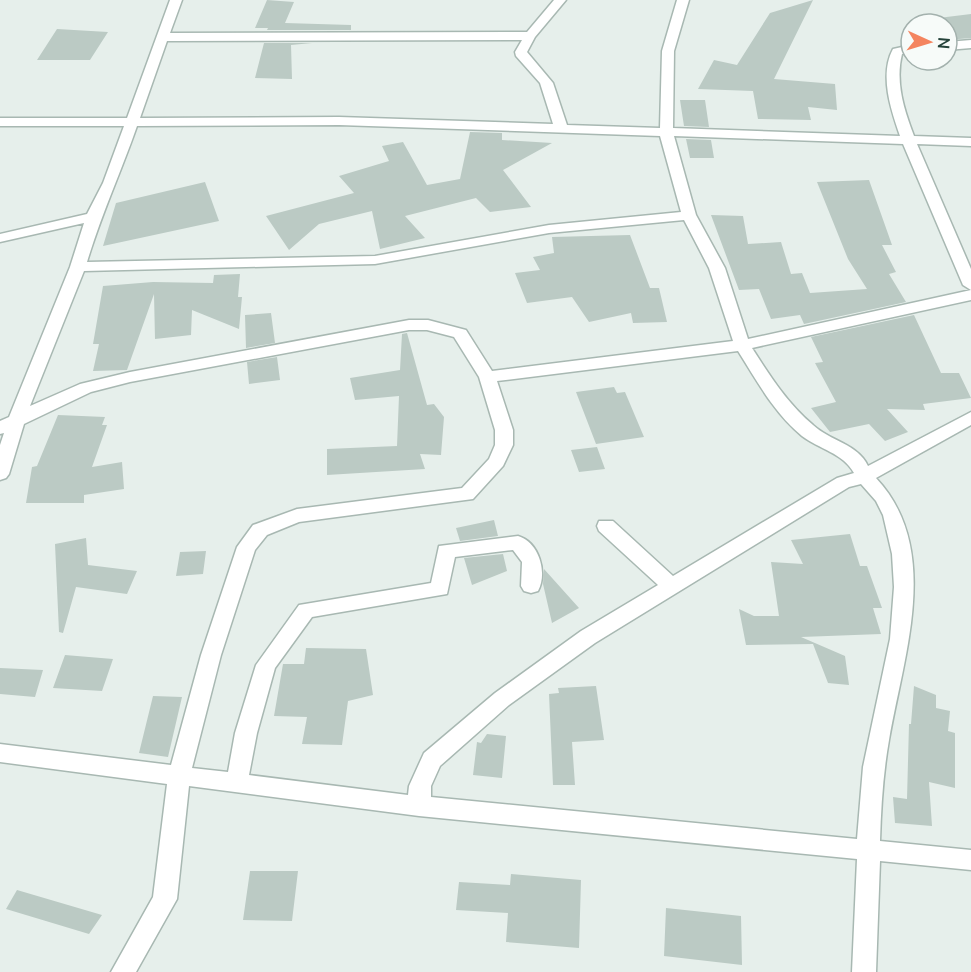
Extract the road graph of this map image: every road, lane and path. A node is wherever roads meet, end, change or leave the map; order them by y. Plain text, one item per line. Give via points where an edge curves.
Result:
1 (176, 0) edge
2 (560, 0) edge
3 (683, 0) edge
4 (530, 36) junction
5 (165, 37) junction
6 (899, 52) edge
7 (0, 122) edge
8 (133, 122) junction
9 (561, 128) junction
10 (666, 132) junction
11 (907, 139) junction
12 (971, 141) edge
13 (689, 215) junction
14 (93, 217) junction
15 (0, 238) edge
16 (78, 267) junction
17 (971, 285) edge
18 (971, 295) edge
19 (742, 345) junction
20 (487, 377) junction
21 (971, 418) edge
22 (8, 425) edge
23 (0, 474) edge
24 (863, 477) junction
25 (606, 526) dead end
26 (531, 586) dead end
27 (672, 586) junction
28 (0, 753) edge
29 (178, 775) junction
30 (237, 783) junction
31 (419, 806) junction
32 (866, 852) junction
33 (971, 860) edge
34 (123, 972) edge
35 (864, 972) edge

1 - 5 street
2 - 4 street
3 - 10 street via 668,51
4 - 5 street
4 - 9 street via 521,48 521,56 544,78
5 - 8 street
6 - 11 street via 891,66
7 - 8 street
8 - 9 street via 339,121
8 - 14 street
9 - 10 street
10 - 11 street
10 - 13 street
11 - 12 street
11 - 17 street
13 - 16 street via 549,229 375,260
13 - 19 street via 717,268
14 - 15 street
14 - 16 street
16 - 22 street
18 - 19 street
19 - 20 street
19 - 24 street via 780,404 809,432 856,459
20 - 22 street via 460,334 428,325 409,325 86,388
20 - 29 street via 504,430 504,445 497,462 467,494 297,516 260,530 246,547
21 - 24 street
22 - 23 street
24 - 27 street via 843,482
24 - 32 street via 888,504 902,558 906,602 874,764
25 - 27 street
26 - 30 street via 532,561 518,543 446,550 440,589 306,610 266,665 246,733
27 - 31 street via 588,637 484,714 432,760 423,775
28 - 29 street
29 - 30 street
29 - 34 street via 165,899
30 - 31 street
31 - 32 street
32 - 33 street
32 - 35 street

